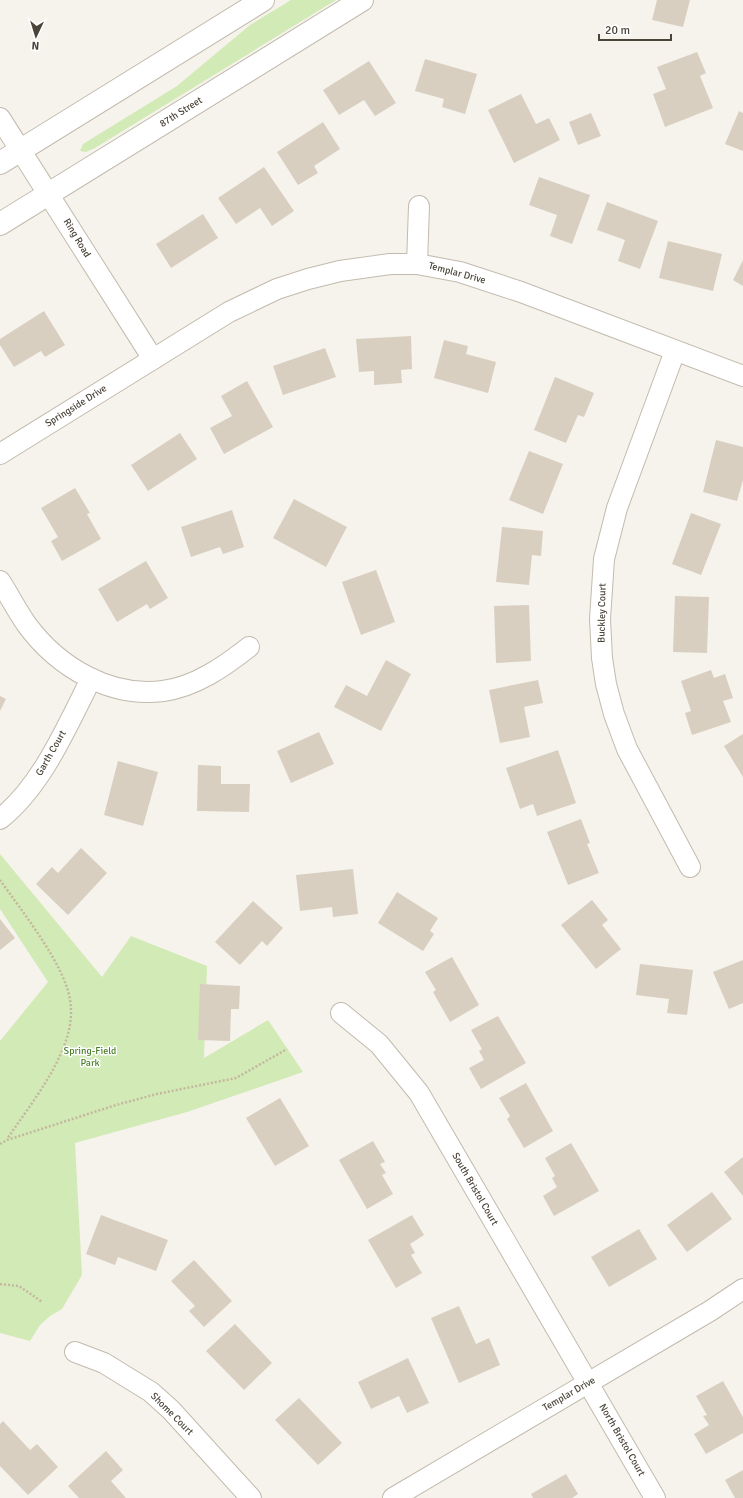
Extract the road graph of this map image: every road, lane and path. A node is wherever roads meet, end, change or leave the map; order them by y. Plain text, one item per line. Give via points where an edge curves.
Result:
1 (262, 0) edge
2 (362, 0) edge
3 (0, 118) edge
4 (20, 150) junction
5 (0, 163) edge
6 (48, 194) junction
7 (419, 206) dead end
8 (0, 224) edge
9 (417, 264) junction
10 (675, 351) junction
11 (153, 359) junction
12 (743, 376) edge
13 (0, 454) edge
14 (0, 581) edge
15 (249, 647) dead end
16 (91, 679) junction
17 (0, 819) edge
18 (690, 867) dead end
19 (0, 880) edge
20 (341, 1013) dead end
21 (287, 1049) dead end
22 (7, 1140) junction
23 (0, 1144) edge
24 (0, 1284) edge
25 (743, 1289) edge
26 (42, 1302) dead end
27 (75, 1352) dead end
28 (589, 1382) junction
29 (251, 1498) edge
30 (394, 1498) edge
31 (655, 1498) edge

1 - 4 street
2 - 6 street, 87th Street
3 - 4 street, Ring Road
4 - 5 street
4 - 6 street, Ring Road
6 - 8 street, 87th Street
6 - 11 street, Ring Road
7 - 9 street
9 - 10 street, Templar Drive via 460,272 521,292
9 - 11 street, Templar Drive via 390,264 340,270 277,289 229,312
10 - 12 street, Templar Drive
10 - 18 street, Buckley Court via 617,508 604,559 600,619 603,664 614,714 627,749
11 - 13 street, Springside Drive
14 - 16 street via 41,641 72,669
15 - 16 street via 213,673 164,691 142,692
16 - 17 street, Garth Court via 32,785
19 - 22 path via 54,961 70,999 71,1015 63,1051
20 - 28 street, South Bristol Court via 379,1044 419,1093
21 - 22 path via 236,1078 116,1105
22 - 23 path
24 - 26 path via 19,1286
25 - 28 street, Templar Drive via 710,1312
27 - 29 street, Shome Court via 104,1363 151,1392 171,1410
28 - 30 street, Templar Drive
28 - 31 street, North Bristol Court

